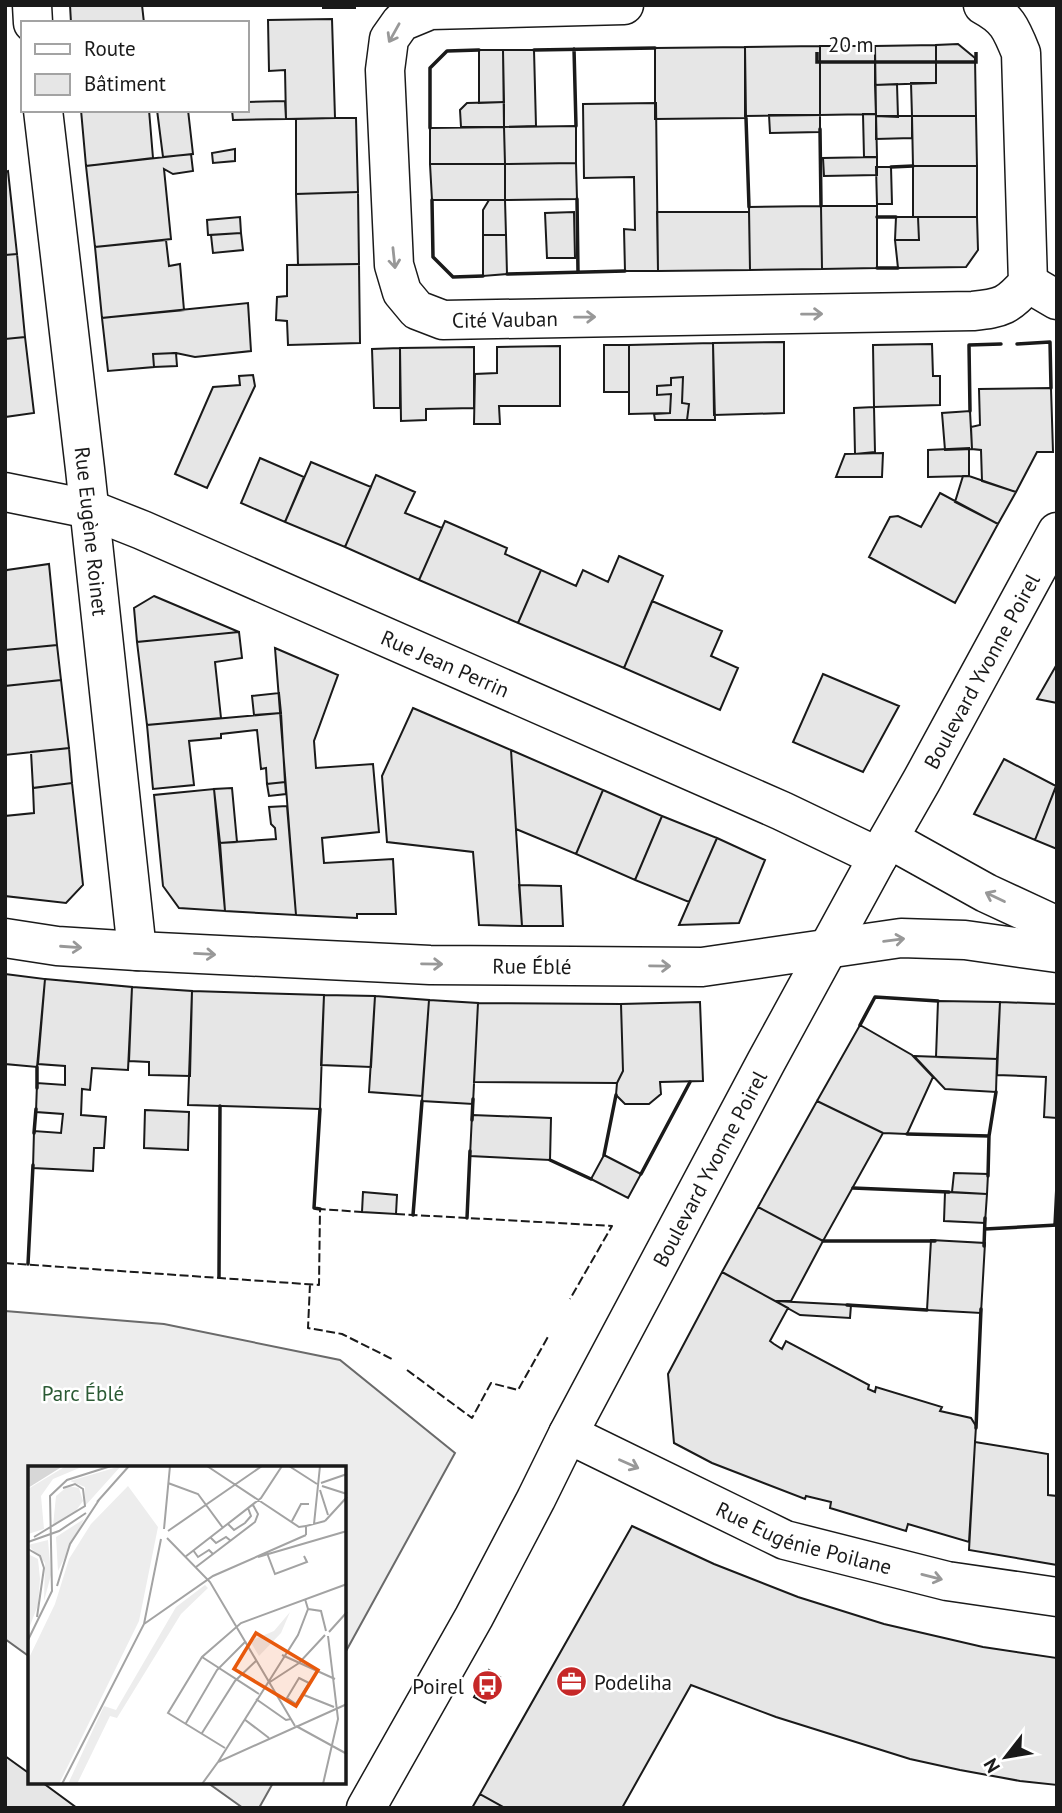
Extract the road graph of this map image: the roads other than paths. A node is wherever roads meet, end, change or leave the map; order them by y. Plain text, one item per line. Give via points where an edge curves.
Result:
1 (624, 5) edge
2 (983, 5) edge
3 (43, 112) edge
4 (1042, 292) edge
5 (5, 492) edge
6 (89, 509) junction
7 (1057, 532) edge
8 (883, 848) junction
9 (1057, 926) edge
10 (5, 938) edge
11 (826, 950) junction
12 (137, 951) junction
13 (1057, 953) edge
14 (568, 1434) junction
15 (1057, 1597) edge
16 (366, 1808) edge

1 -> 4 street, Cité Vauban via 430,10 401,22 388,39 385,69 394,265 402,292 417,310 443,320 973,311 999,308 1015,298
2 - 4 street, Cité Vauban via 999,14 1013,31 1021,53
3 - 6 street, Rue Eugène Roinet
5 - 6 street, Rue Jean Perrin
6 - 8 street, Rue Jean Perrin via 782,811
6 - 12 street, Rue Eugène Roinet
7 - 8 street, Boulevard Yvonne Poirel
9 -> 8 street
8 - 11 street, Boulevard Yvonne Poirel
10 -> 12 street, Rue Éblé
12 -> 11 street, Rue Éblé via 430,965 702,967
11 -> 13 street, Rue Éblé via 901,938 965,940
11 - 14 street, Boulevard Yvonne Poirel
14 -> 15 street, Rue Eugénie Poilane via 785,1540 947,1581
14 - 16 street, Boulevard Yvonne Poirel via 474,1617

